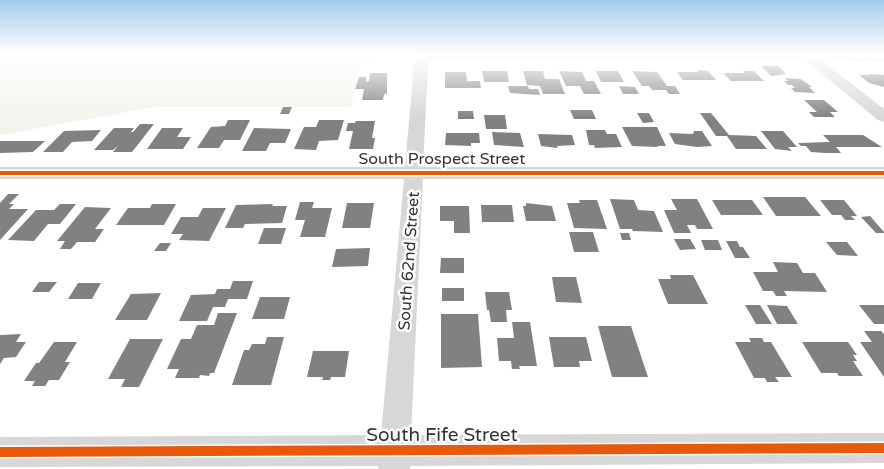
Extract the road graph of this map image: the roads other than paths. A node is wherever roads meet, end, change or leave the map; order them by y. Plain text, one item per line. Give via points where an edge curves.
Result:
1 (420, 75) edge
2 (832, 75) edge
3 (884, 117) edge
4 (414, 172) junction
5 (0, 173) edge
6 (884, 173) edge
7 (884, 448) edge
8 (0, 452) edge
9 (394, 460) edge

1 - 4 street, South 62nd Street
2 - 3 street
4 - 5 street, South Prospect Street
4 - 6 street, South Prospect Street
4 - 9 street, South 62nd Street
7 - 9 street, South Fife Street
8 - 9 street, South Fife Street

